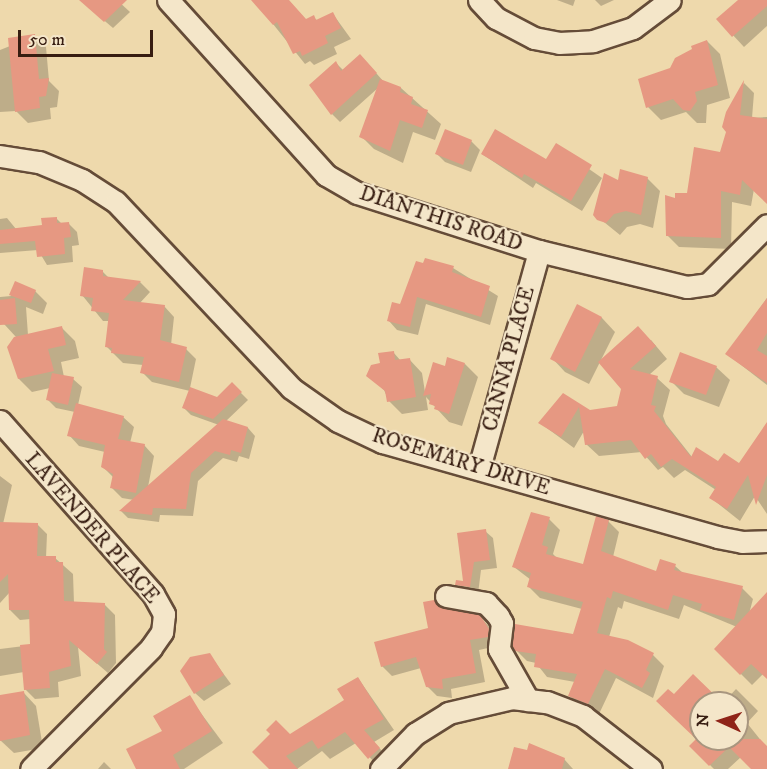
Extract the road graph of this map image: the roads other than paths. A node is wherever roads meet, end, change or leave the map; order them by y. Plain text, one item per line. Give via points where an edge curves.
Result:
1 (168, 0) edge
2 (478, 0) edge
3 (670, 0) edge
4 (0, 156) edge
5 (767, 225) edge
6 (539, 250) junction
7 (0, 421) edge
8 (479, 468) junction
9 (767, 542) edge
10 (446, 596) dead end
11 (528, 700) junction
12 (31, 769) edge
13 (381, 769) edge
14 (651, 769) edge

1 - 6 street, DIANTHIS ROAD via 326,175 357,193
2 - 3 street via 496,18 534,38 559,43 593,41 633,28
4 - 8 street, ROSEMARY DRIVE via 39,162 82,180 116,202 291,388 338,421 382,442
5 - 6 street, DIANTHIS ROAD via 708,284 687,287
6 - 8 street, CANNA PLACE
7 - 12 street, LAVENDER PLACE via 153,594 164,614 162,632 151,648
8 - 9 street, ROSEMARY DRIVE via 717,537 742,543
10 - 11 street via 486,603 498,616 499,649
11 - 13 street via 512,698 448,713 415,734
11 - 14 street via 547,702 583,716

